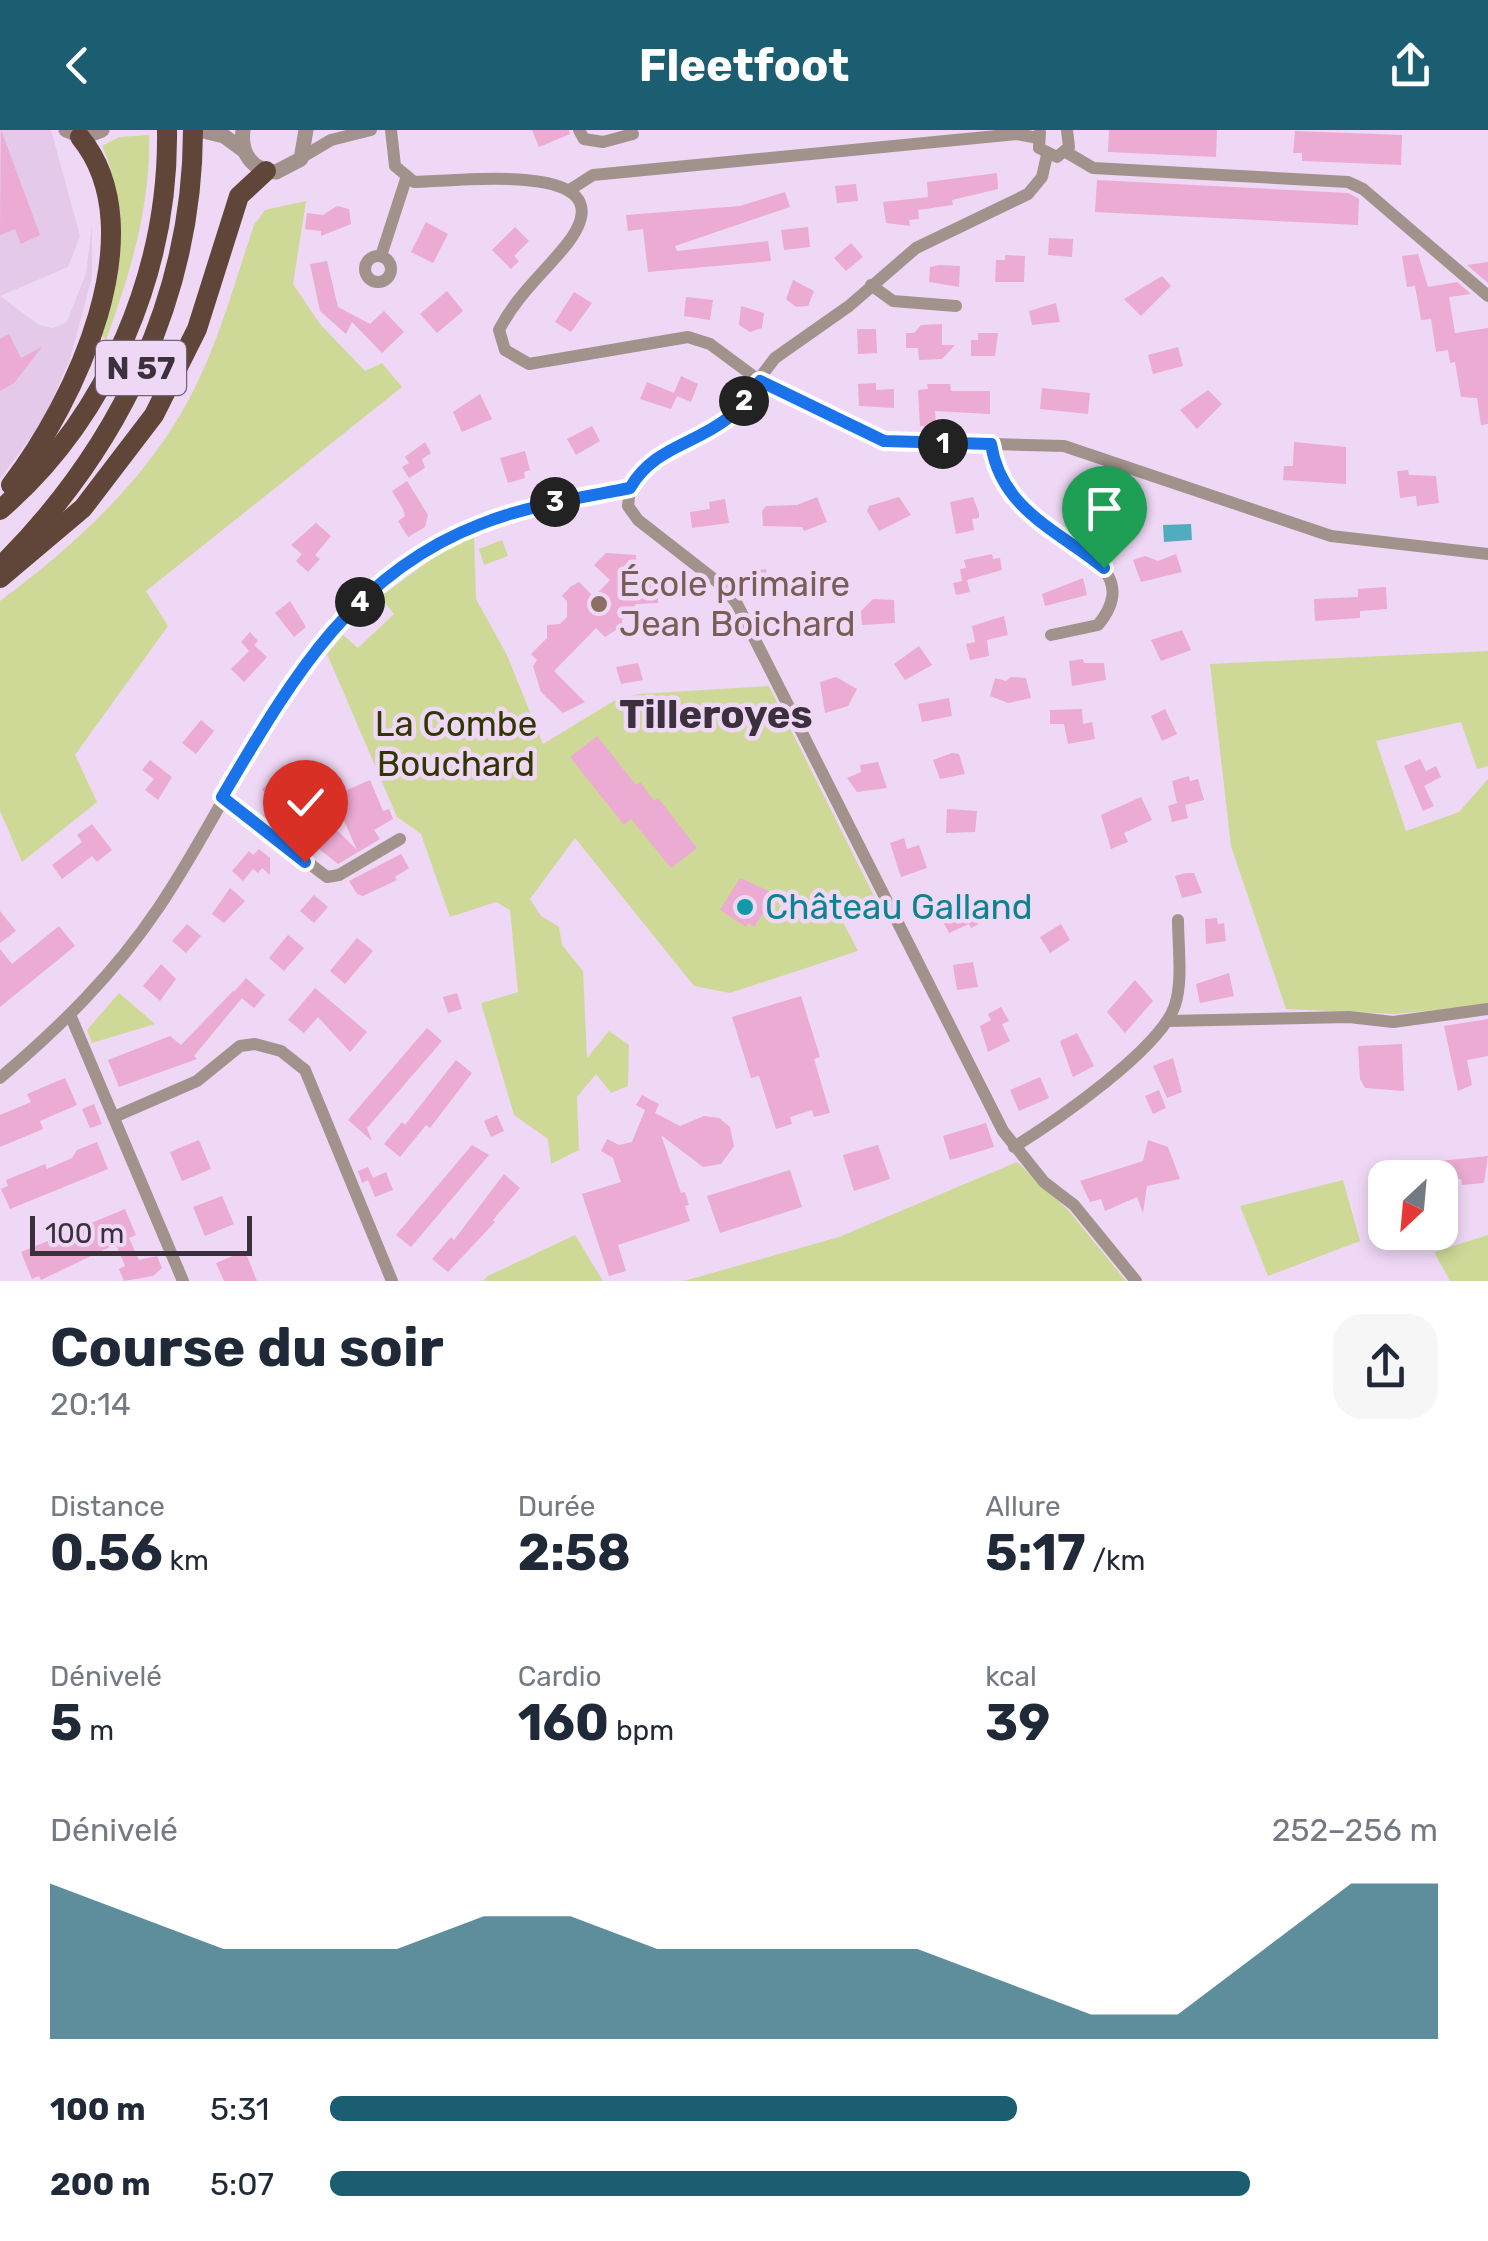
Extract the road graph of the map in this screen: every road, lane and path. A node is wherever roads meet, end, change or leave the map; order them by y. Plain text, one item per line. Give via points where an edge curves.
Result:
1 (102, 130) edge
2 (168, 130) edge
3 (196, 130) edge
4 (243, 130) edge
5 (306, 130) edge
6 (371, 130) edge
7 (390, 130) edge
8 (579, 130) edge
9 (1067, 130) edge
10 (73, 134) edge
11 (633, 134) dead end
12 (1039, 134) edge
13 (243, 150) junction
14 (1066, 152) junction
15 (1047, 155) junction
16 (304, 156) junction
17 (266, 171) junction
18 (406, 178) junction
19 (570, 189) junction
20 (380, 256) dead end
21 (871, 285) junction
22 (1488, 296) edge
23 (956, 306) dead end
24 (760, 381) junction
25 (991, 444) junction
26 (630, 488) junction
27 (0, 498) edge
28 (0, 510) edge
29 (1488, 554) edge
30 (0, 566) edge
31 (0, 578) edge
32 (1051, 635) dead end
33 (222, 797) junction
34 (400, 839) dead end
35 (1178, 920) dead end
36 (1488, 1008) edge
37 (71, 1016) junction
38 (1168, 1021) junction
39 (0, 1078) edge
40 (114, 1117) junction
41 (1014, 1147) junction
42 (182, 1281) edge
43 (392, 1281) edge
44 (1136, 1281) edge

1 - 10 street
2 - 28 highway, N 57 via 158,236 118,353 74,428
3 - 13 street via 224,136
3 - 30 highway, N 57 via 178,262 137,378 80,476
4 - 13 street
5 - 16 street
6 - 16 street via 331,140
7 - 18 street via 395,166
8 - 11 street via 584,139 603,142
9 - 14 street
10 - 27 highway via 100,166 107,188 98,312 65,404
12 - 15 street
12 - 19 street via 593,176
13 - 17 street
14 - 15 street
14 - 22 street via 1093,168 1348,182
15 - 21 street via 1028,194 916,248
16 - 17 street via 290,169
17 - 31 highway via 239,196 201,317 154,415 83,508
18 - 19 street via 538,180
18 - 20 street
19 - 24 street via 578,198 570,240 505,318 505,350 540,365 688,337 710,344
21 - 23 street via 893,302
21 - 24 street via 775,358
24 - 25 street via 884,441
24 - 26 street via 728,418 664,450
25 - 29 street via 1079,449 1332,536
25 - 32 street via 1008,491 1104,568 1112,583 1110,607 1098,625
26 - 33 street via 481,524 402,566 314,648
26 - 41 street via 628,506 638,520 737,604
33 - 34 street via 327,877
33 - 37 street via 160,905
35 - 38 street via 1177,1002
36 - 38 street via 1394,1022
37 - 39 street
37 - 40 street
38 - 41 street via 1083,1104
40 - 42 street
40 - 43 street via 196,1081 240,1046 293,1057 305,1070
41 - 44 street via 1074,1205

